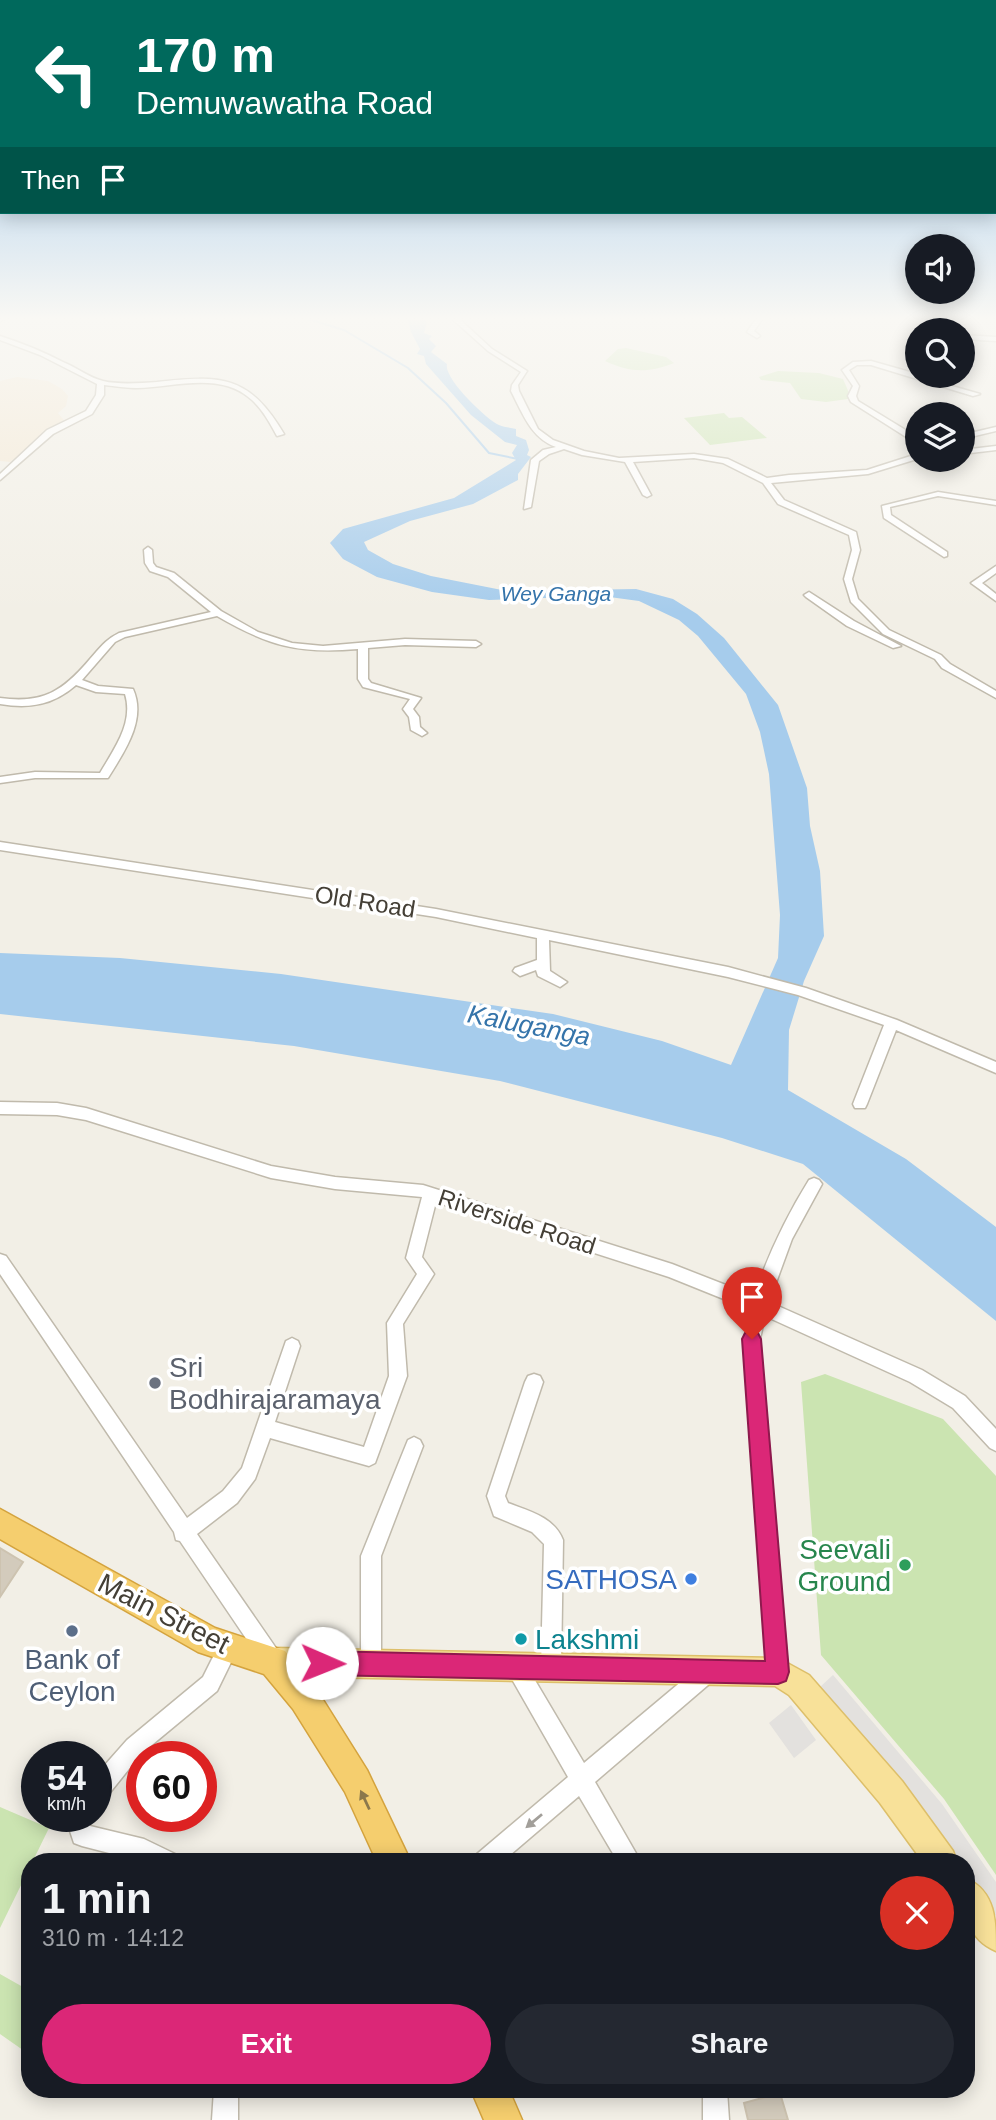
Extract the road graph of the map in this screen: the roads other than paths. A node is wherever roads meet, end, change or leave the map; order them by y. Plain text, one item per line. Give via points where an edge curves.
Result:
1 (83, 415) edge
2 (267, 415) edge
3 (527, 415) edge
4 (876, 415) edge
5 (996, 429) edge
6 (905, 433) edge
7 (280, 434) dead end
8 (975, 434) edge
9 (564, 447) junction
10 (996, 448) edge
11 (975, 450) edge
12 (628, 460) junction
13 (905, 460) edge
14 (0, 478) edge
15 (766, 481) junction
16 (647, 495) dead end
17 (996, 503) edge
18 (527, 507) dead end
19 (148, 550) dead end
20 (944, 554) dead end
21 (996, 569) edge
22 (809, 595) dead end
23 (996, 598) edge
24 (218, 613) junction
25 (476, 644) dead end
26 (363, 646) junction
27 (946, 666) junction
28 (76, 681) junction
29 (996, 695) edge
30 (0, 701) edge
31 (422, 733) dead end
32 (0, 780) edge
33 (0, 846) edge
34 (543, 933) junction
35 (542, 963) junction
36 (520, 971) dead end
37 (560, 982) dead end
38 (892, 1023) junction
39 (996, 1068) edge
40 (860, 1104) dead end
41 (0, 1108) edge
42 (814, 1184) dead end
43 (430, 1195) junction
44 (0, 1261) edge
45 (758, 1305) junction
46 (292, 1346) dead end
47 (534, 1382) dead end
48 (265, 1428) junction
49 (996, 1442) edge
50 (414, 1446) dead end
51 (0, 1523) edge
52 (183, 1532) junction
53 (228, 1648) junction
54 (274, 1662) junction
55 (371, 1664) junction
56 (516, 1667) junction
57 (551, 1668) junction
58 (710, 1671) junction
59 (778, 1672) junction
60 (112, 1773) edge
61 (582, 1780) junction
62 (81, 1832) edge
63 (150, 1853) edge
64 (390, 1853) edge
65 (496, 1853) edge
66 (625, 1853) edge
67 (935, 1853) edge
68 (975, 1906) edge
69 (996, 1935) edge
70 (226, 2098) edge
71 (493, 2098) edge
72 (715, 2098) edge
73 (225, 2120) edge
74 (503, 2120) edge
75 (716, 2120) edge

1 - 14 street via 50,432
2 - 7 street
3 - 9 street via 541,436
4 - 6 street
5 - 8 street
9 - 12 street via 600,458
9 - 18 street via 535,460
10 - 11 street
12 - 15 street via 710,457 740,466
12 - 16 street
13 - 15 street via 868,472
15 - 27 street via 781,502 853,534 856,550 848,579 854,600 886,632 938,657
17 - 20 street via 938,494 886,506 887,516
19 - 24 street via 153,569 171,575
21 - 23 street via 976,583
22 - 27 street via 874,637
24 - 26 street via 255,634 291,646
24 - 28 street via 122,635 112,640
25 - 26 street via 432,641
26 - 31 street via 367,685 416,698 408,709 415,729
27 - 29 street
28 - 30 street via 48,701
28 - 32 street via 96,689 129,691 135,704 133,719 104,776 35,775
33 - 34 street, Old Road
34 - 35 street
34 - 38 street, Old Road via 728,972 801,991
35 - 36 street
35 - 37 street via 543,973
38 - 39 street, Old Road
38 - 40 street
41 - 43 street, Riverside Road via 86,1114 271,1172
42 - 45 street via 795,1215
43 - 45 street, Riverside Road via 672,1271
43 - 48 street via 414,1258 426,1274 395,1322 398,1376 369,1457
44 - 52 street
45 - 49 street, Riverside Road via 916,1376 959,1402
45 - 59 street via 752,1339
46 - 48 street
47 - 57 street via 496,1496 501,1509 539,1525 554,1540
48 - 52 street via 249,1473 230,1497
50 - 55 street via 371,1556
51 - 53 highway, Main Street via 176,1624
52 - 54 street
53 - 54 highway, Main Street
53 - 60 street via 210,1684 134,1747
54 - 55 main road
64 -> 54 highway via 356,1781 304,1698
55 - 56 main road
56 - 57 main road
56 - 61 street
57 - 58 main road
58 - 59 main road
58 - 61 street
59 - 67 main road via 808,1694
61 -> 65 street
61 - 66 street
62 - 63 street
68 - 69 main road
70 - 73 street
71 - 74 highway
72 - 75 street

